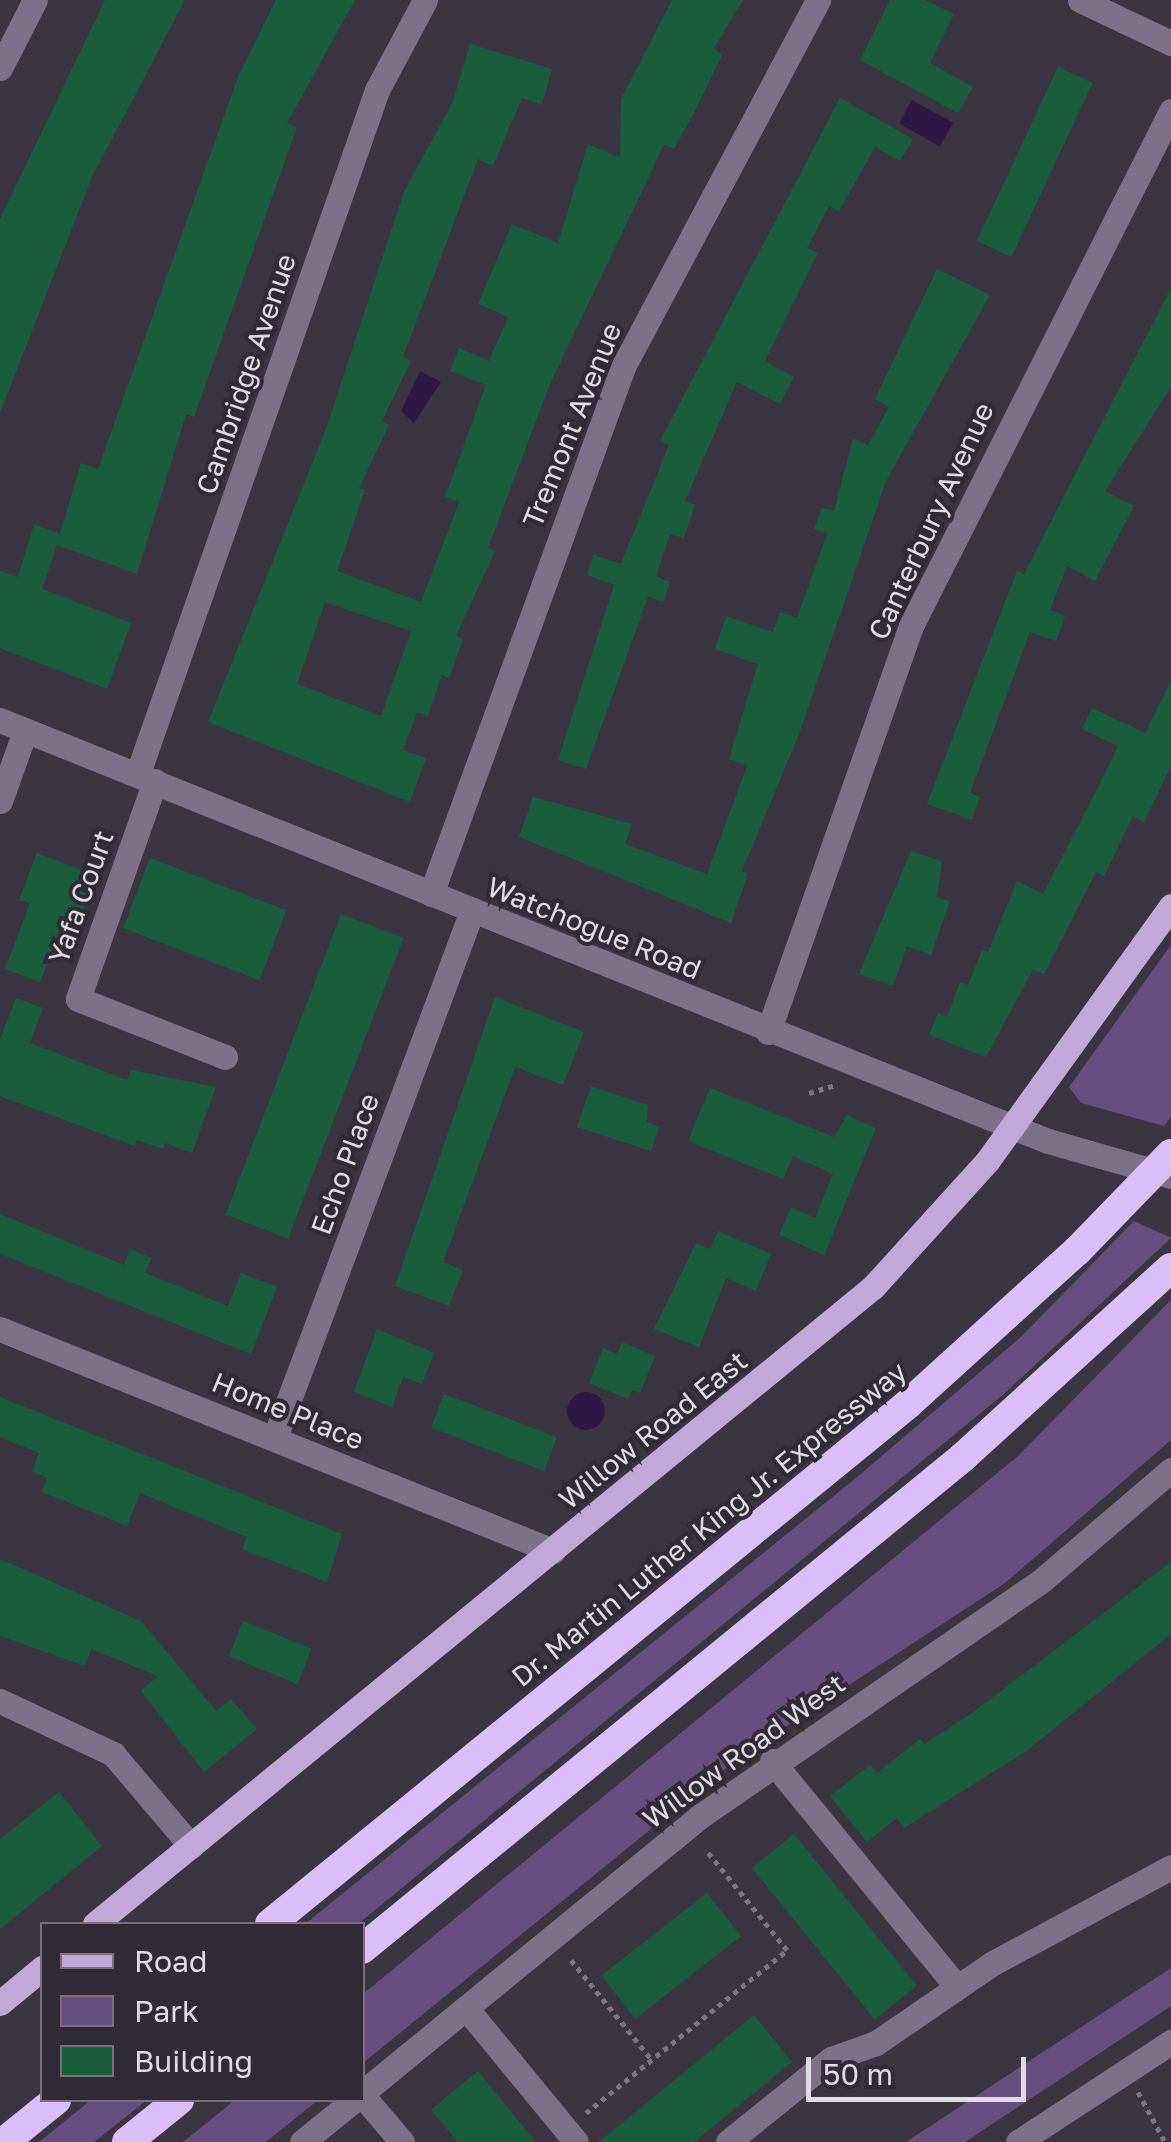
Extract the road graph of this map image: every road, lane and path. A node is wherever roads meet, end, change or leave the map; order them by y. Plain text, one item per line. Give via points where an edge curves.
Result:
1 (35, 0) edge
2 (425, 0) edge
3 (818, 0) edge
4 (1080, 0) edge
5 (1171, 43) edge
6 (0, 68) edge
7 (1171, 111) edge
8 (0, 720) edge
9 (25, 730) junction
10 (146, 777) junction
11 (0, 800) edge
12 (430, 894) junction
13 (1171, 906) edge
14 (472, 911) junction
15 (768, 1032) junction
16 (225, 1056) dead end
17 (1014, 1126) junction
18 (1171, 1154) edge
19 (1171, 1176) edge
20 (1171, 1268) edge
21 (0, 1330) edge
22 (276, 1438) junction
23 (1171, 1470) edge
24 (553, 1551) junction
25 (0, 1701) edge
26 (772, 1761) junction
27 (191, 1846) junction
28 (706, 1850) dead end
29 (1171, 1867) edge
30 (98, 1922) edge
31 (272, 1922) edge
32 (365, 1947) edge
33 (571, 1960) dead end
34 (40, 1970) edge
35 (956, 1986) junction
36 (0, 2003) edge
37 (466, 2008) junction
38 (1171, 2042) edge
39 (652, 2060) junction
40 (1134, 2082) dead end
41 (365, 2092) edge
42 (365, 2098) edge
43 (54, 2102) edge
44 (177, 2102) edge
45 (352, 2102) edge
46 (577, 2131) edge
47 (4, 2142) edge
48 (127, 2142) edge
49 (302, 2142) edge
50 (402, 2142) edge
51 (728, 2142) edge
52 (1018, 2142) edge
53 (1165, 2142) edge

1 - 6 street
2 - 10 street, Cambridge Avenue via 377,90
3 - 12 street, Tremont Avenue via 623,367
4 - 5 street
7 - 15 street, Canterbury Avenue via 918,609
8 - 9 street, Watchogue Road
9 - 10 street, Watchogue Road
9 - 11 street
10 - 12 street, Watchogue Road
10 - 16 street, Yafa Court via 78,999
12 - 14 street, Watchogue Road
13 - 17 main road, Willow Road East
14 - 15 street, Watchogue Road
14 - 22 street, Echo Place
15 - 17 street, Watchogue Road
17 - 19 street, Watchogue Road
17 - 24 main road, Willow Road East via 873,1286
18 - 31 highway, Dr. Martin Luther King Jr. Expressway, bridge via 1077,1251 908,1404
20 - 32 highway via 963,1457
21 - 22 street, Home Place
22 - 24 street, Home Place
23 - 26 street, Willow Road West via 1041,1581
24 - 27 main road, Willow Road East
25 - 27 street via 112,1754
26 - 35 street
26 - 37 street, Willow Road West
27 - 30 main road, Willow Road East
28 - 39 path via 787,1950
29 - 35 street
33 - 39 path
34 - 36 main road
35 - 51 street via 876,2043 831,2059
37 - 41 street, Willow Road West
37 - 46 street
38 - 52 street
39 - 46 path
40 - 53 path
42 - 50 street
43 - 47 highway
44 - 48 highway
45 - 49 street

